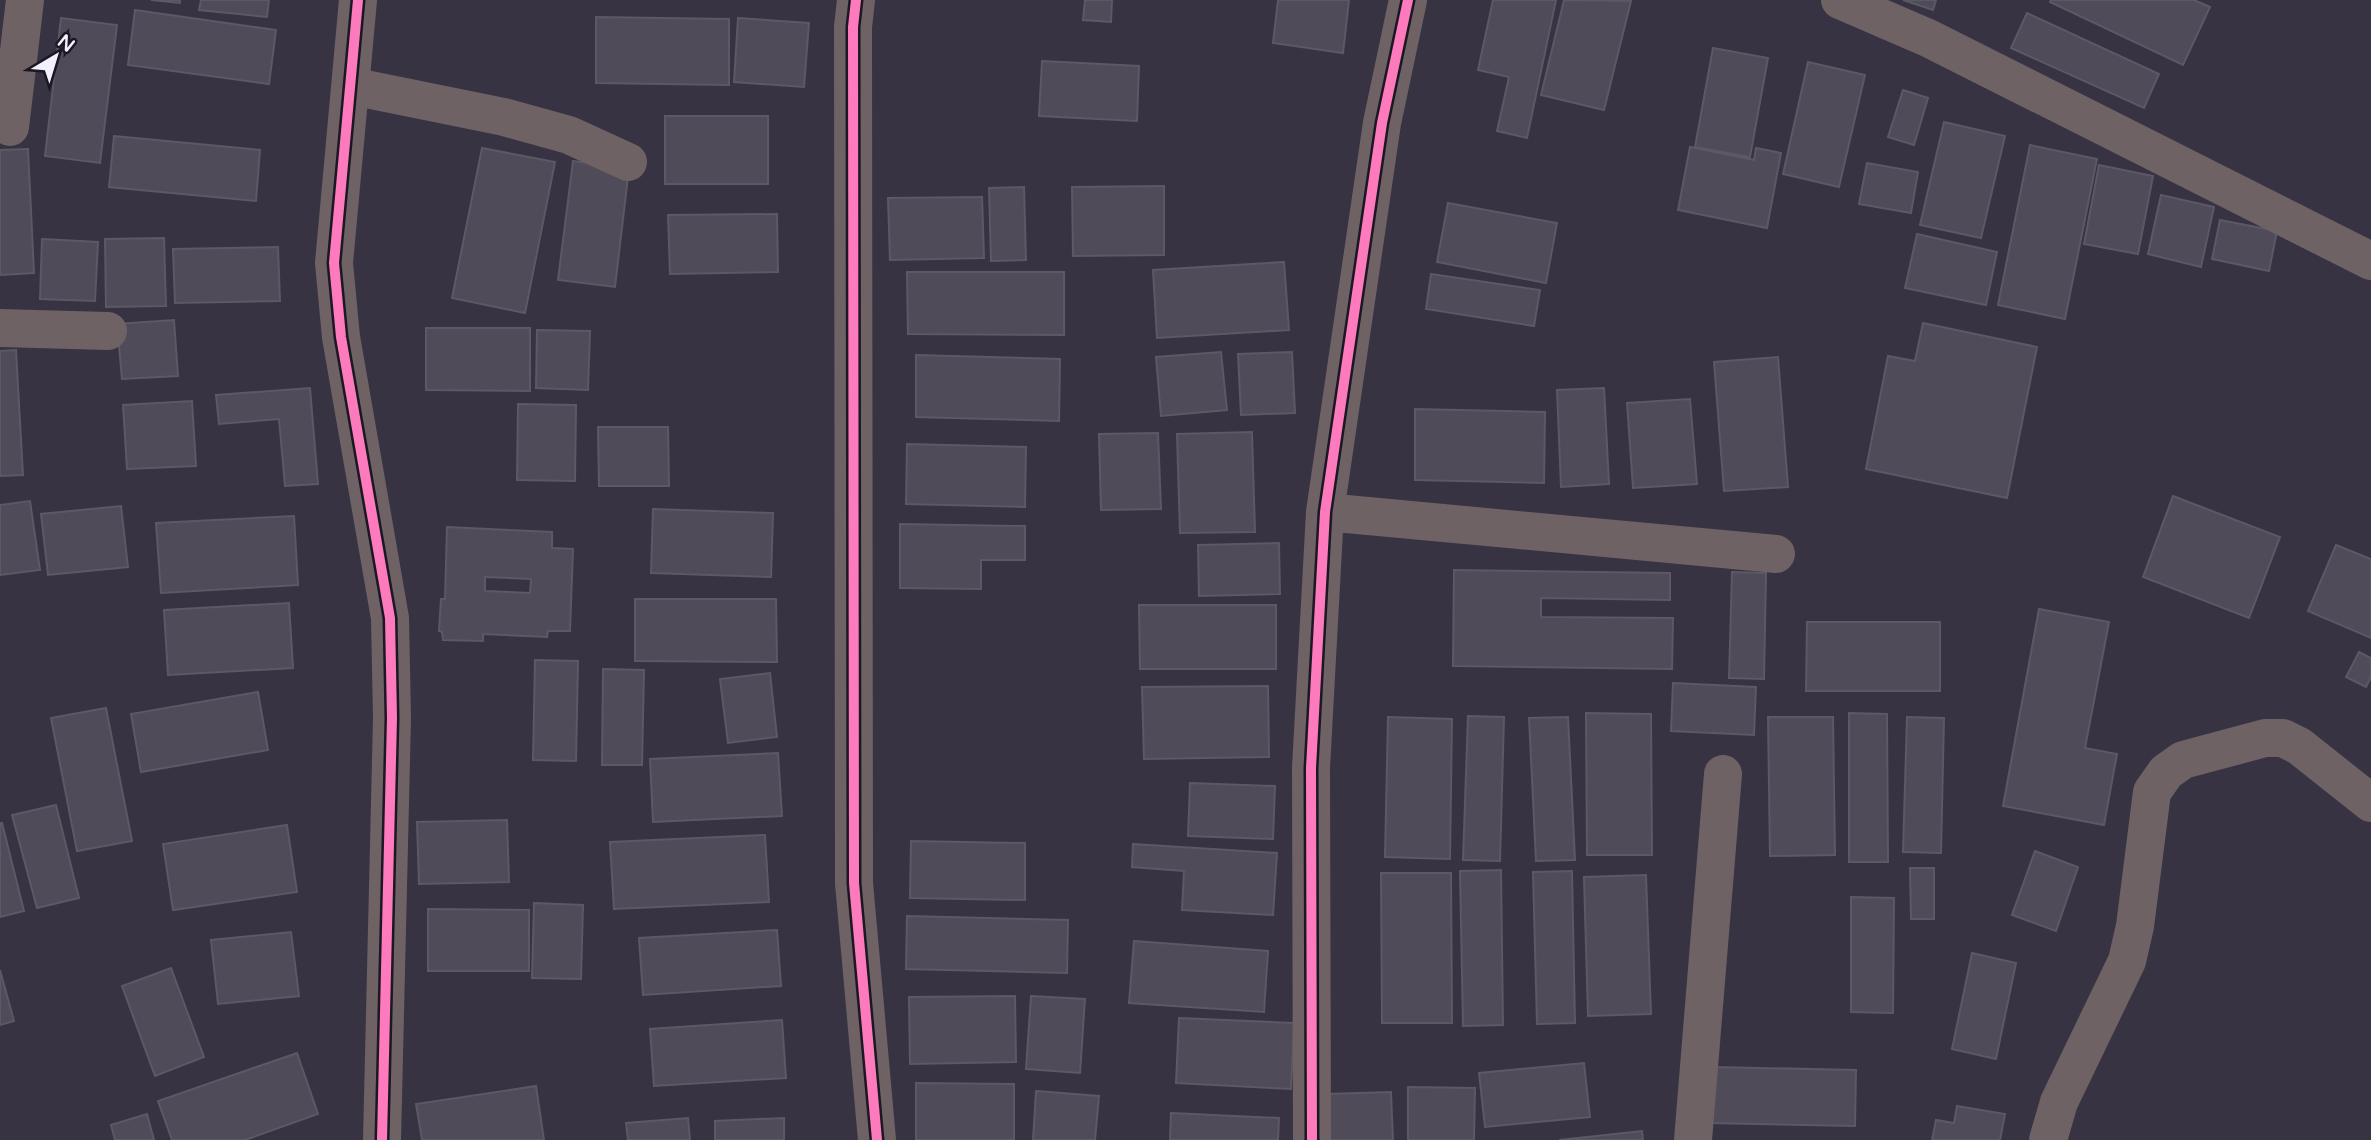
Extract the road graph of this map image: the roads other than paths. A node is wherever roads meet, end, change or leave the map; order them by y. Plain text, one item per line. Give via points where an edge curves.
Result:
1 (25, 0) edge
2 (358, 0) edge
3 (856, 0) edge
4 (1408, 0) edge
5 (1840, 0) edge
6 (351, 86) junction
7 (10, 127) dead end
8 (628, 162) dead end
9 (2371, 261) edge
10 (0, 328) edge
11 (108, 331) dead end
12 (1325, 512) junction
13 (1776, 554) dead end
14 (1723, 774) dead end
15 (2371, 803) edge
16 (382, 1140) edge
17 (877, 1140) edge
18 (1312, 1140) edge
19 (1693, 1140) edge
20 (2048, 1140) edge

1 - 7 street
2 - 6 street
3 - 17 street via 854,883
4 - 12 street via 1382,124
5 - 9 street via 1928,38
6 - 8 street via 569,135
6 - 16 street via 334,263 341,337 390,618 392,718
10 - 11 street
12 - 13 street
12 - 18 street via 1311,768
14 - 19 street
15 - 20 street via 2283,738 2265,738 2183,760 2165,772 2152,792 2127,961 2059,1102

